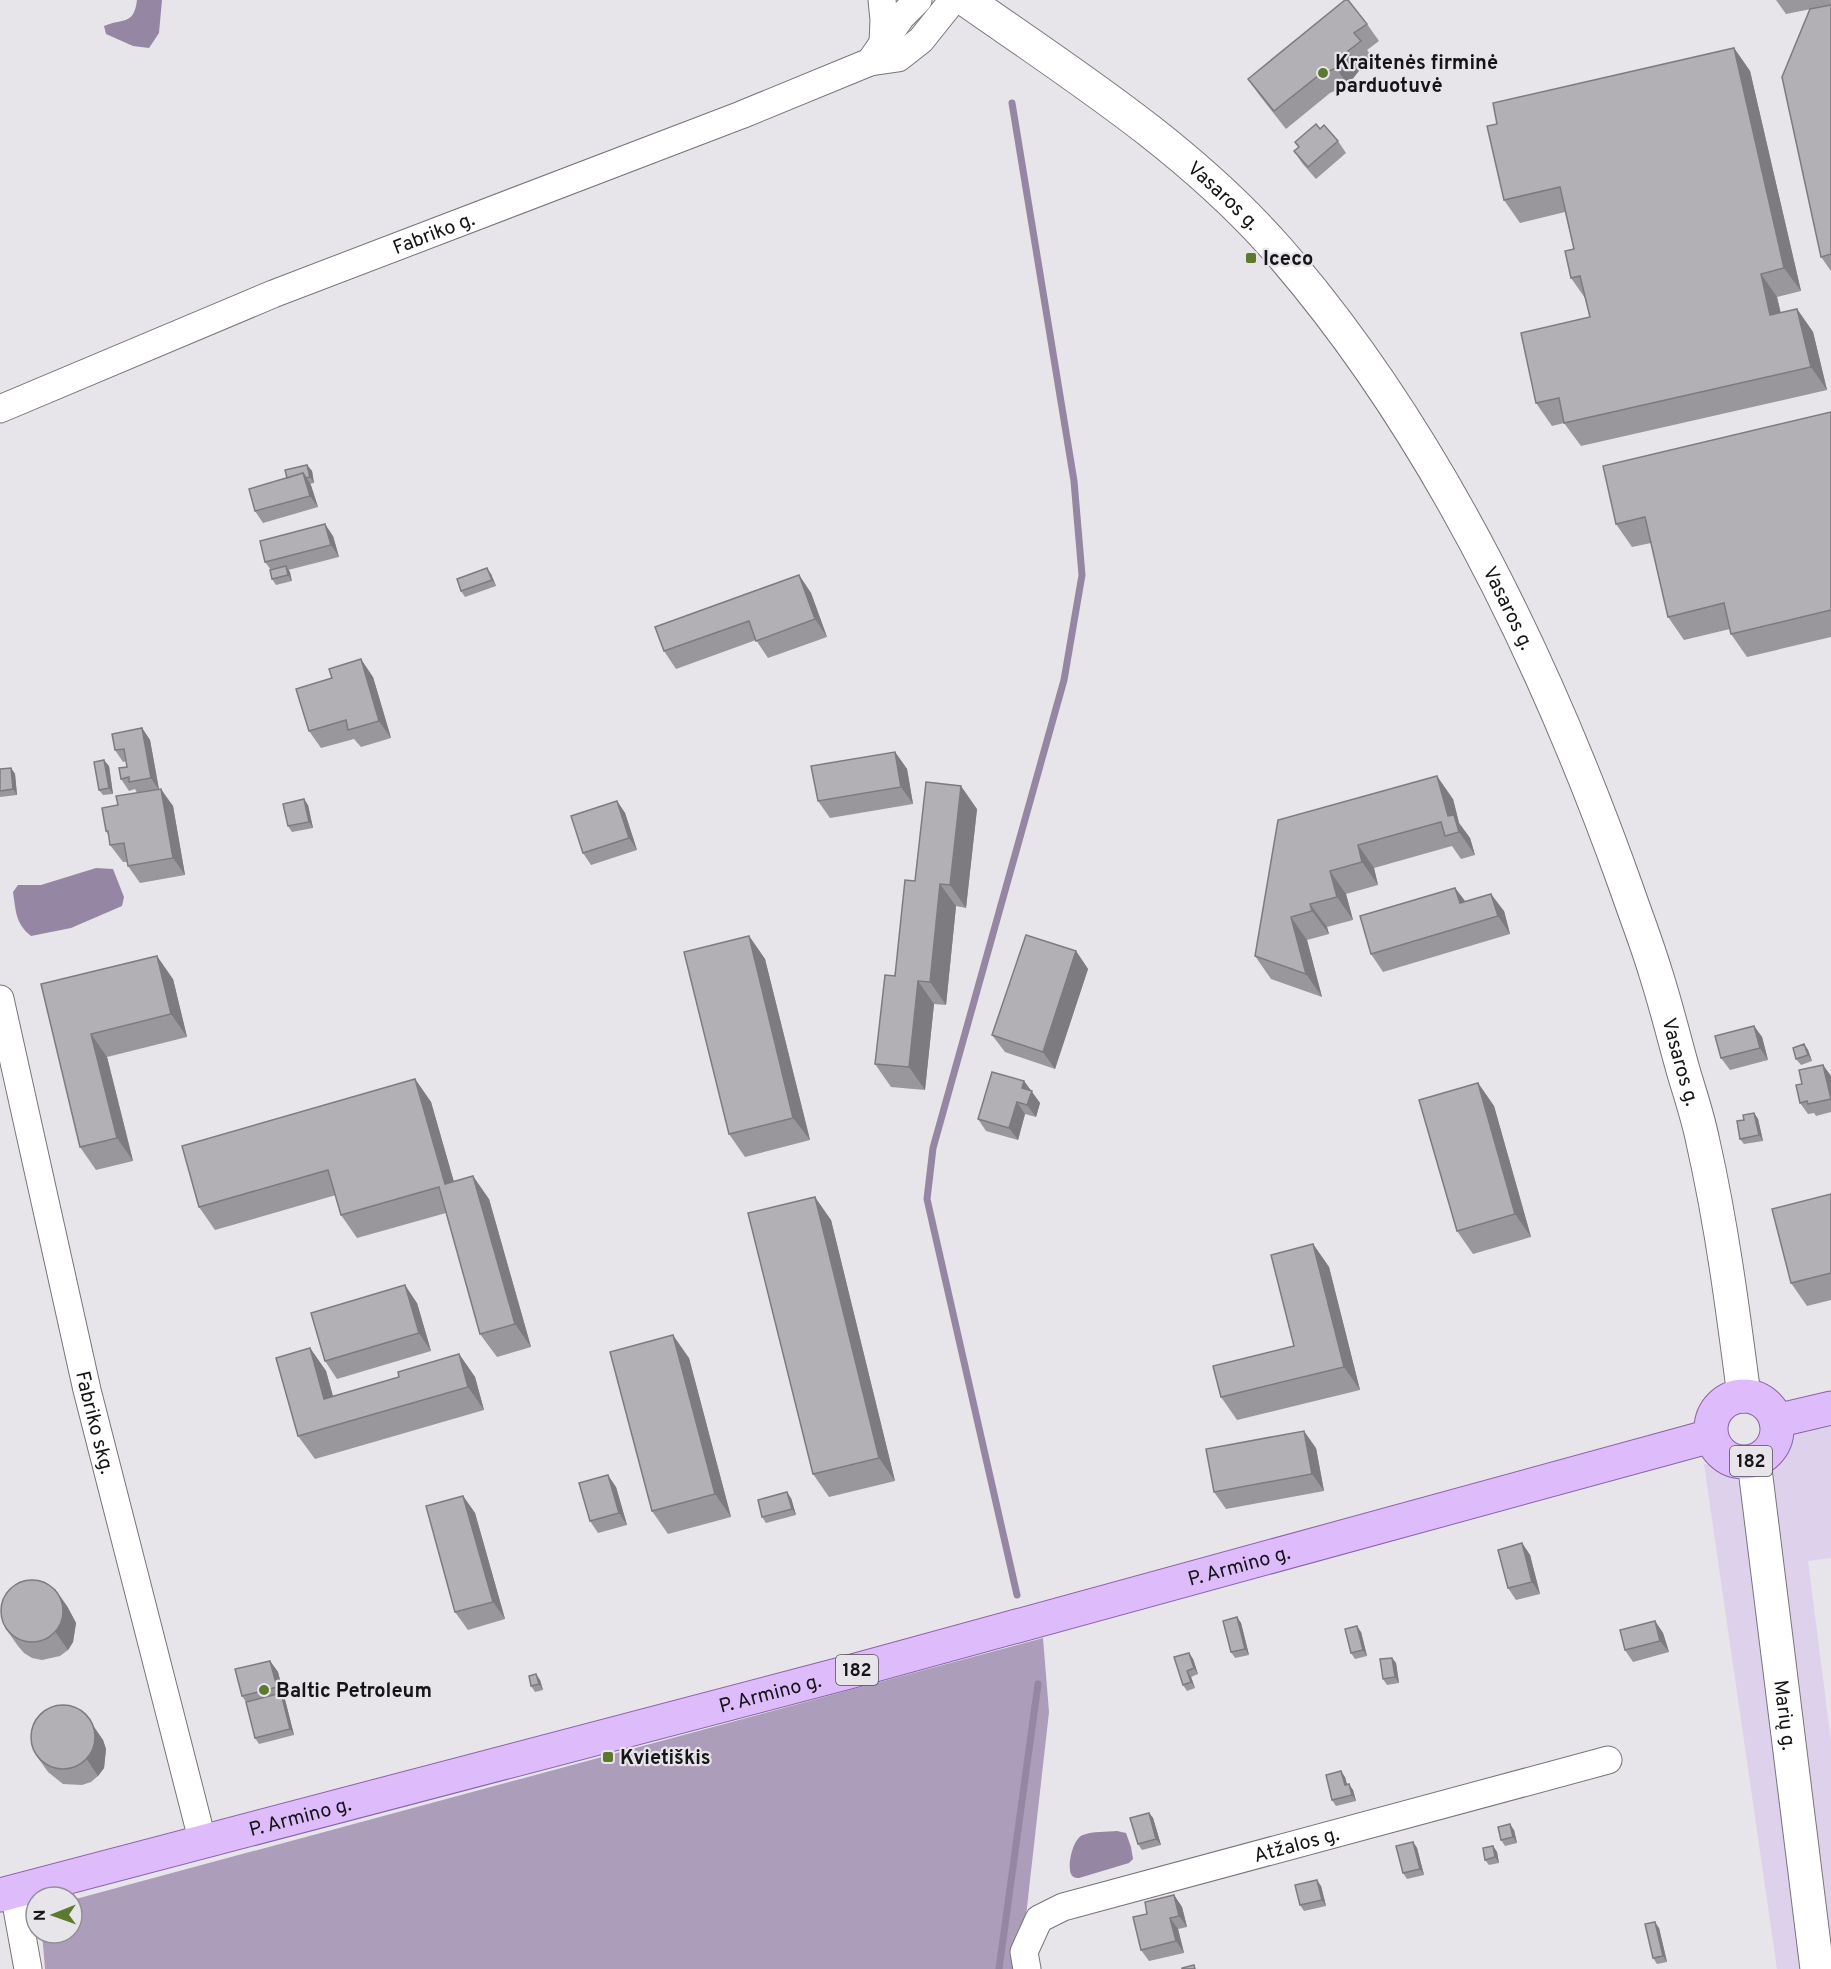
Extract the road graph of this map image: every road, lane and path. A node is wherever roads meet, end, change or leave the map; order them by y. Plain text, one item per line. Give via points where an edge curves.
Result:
1 (882, 0) edge
2 (918, 0) edge
3 (953, 0) edge
4 (966, 0) edge
5 (877, 52) junction
6 (0, 409) edge
7 (0, 999) edge
8 (1744, 1396) junction
9 (1831, 1408) edge
10 (1776, 1421) junction
11 (1711, 1436) junction
12 (1754, 1461) junction
13 (1608, 1760) dead end
14 (203, 1843) junction
15 (7, 1894) edge
16 (28, 1969) edge
17 (1027, 1969) edge
18 (1817, 1969) edge

1 - 5 street via 884,20
2 - 5 street
3 - 5 street, Fabriko g. via 921,40 898,58
4 - 8 street, Vasaros g. via 1140,123 1194,166 1240,211 1338,325 1395,406 1450,496 1500,586 1574,749 1656,972 1703,1139 1725,1254
5 - 6 street, Fabriko g. via 699,131 273,294
7 - 14 street, Fabriko skg. via 87,1390
8 - 10 main road, 182 via 1764,1403
8 - 11 main road, 182 via 1722,1404 1711,1424
9 - 10 main road, 182
10 - 12 main road, 182 via 1775,1440
11 - 12 main road, 182 via 1722,1455 1732,1461
11 - 14 main road, P. Armino g. / 182 via 861,1669
12 - 18 street, Marių g.
13 - 17 street, Atžalos g. via 1063,1906 1040,1919 1024,1952
14 - 15 main road, P. Armino g. / 182
15 - 16 street

